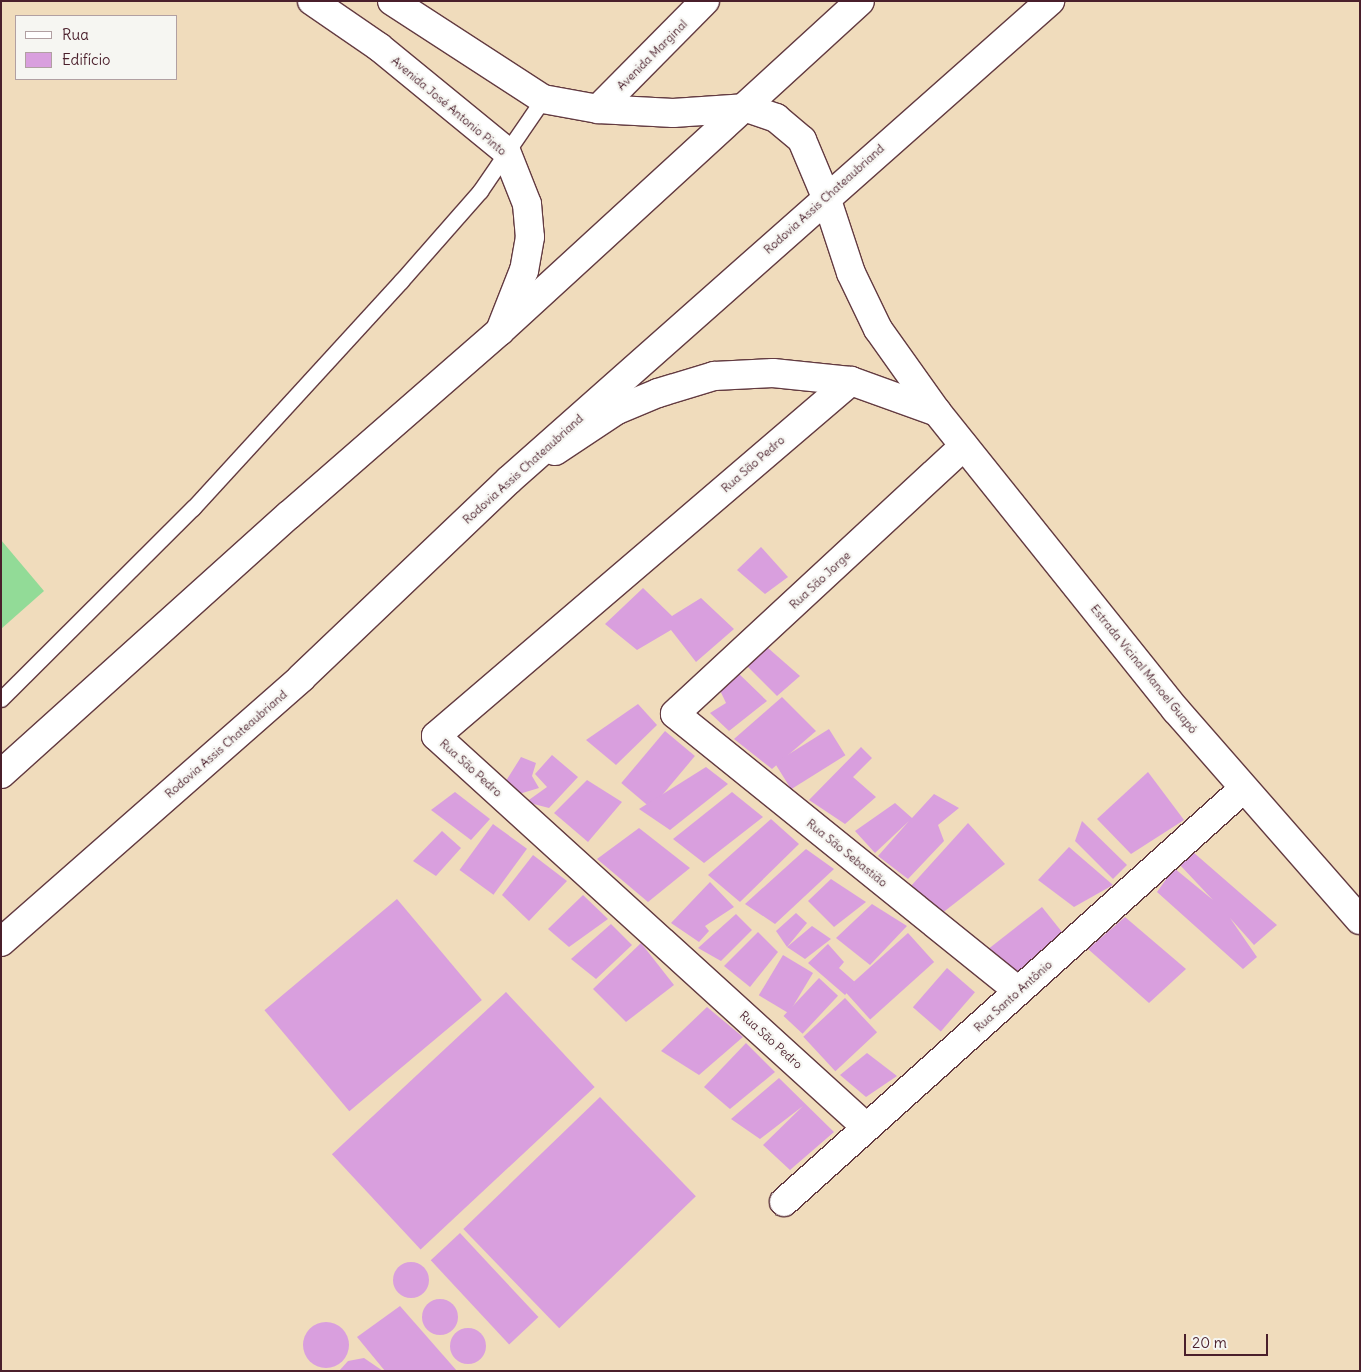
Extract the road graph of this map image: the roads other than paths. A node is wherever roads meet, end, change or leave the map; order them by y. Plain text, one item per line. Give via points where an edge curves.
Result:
1 (312, 1) edge
2 (392, 1) edge
3 (705, 1) edge
4 (860, 1) edge
5 (1050, 1) edge
6 (543, 98) junction
7 (747, 108) junction
8 (598, 109) junction
9 (506, 151) junction
10 (826, 197) junction
11 (500, 331) junction
12 (851, 381) junction
13 (937, 412) junction
14 (964, 446) junction
15 (509, 480) junction
16 (1, 699) edge
17 (675, 714) joint
18 (1, 774) edge
19 (1243, 790) junction
20 (1360, 920) edge
21 (1, 942) edge
22 (1018, 991) junction
23 (866, 1127) junction
24 (784, 1202) dead end

1 - 9 main road, Avenida José Antonio Pinto via 379,47
2 - 6 main road
3 - 8 main road, Avenida Marginal
4 - 7 main road
5 - 10 main road, Rodovia Assis Chateaubriand
6 - 8 main road
6 - 9 lane
7 - 8 main road via 673,113
7 - 10 main road, Estrada Vicinal Manoel Guapó via 776,118 802,140
7 - 11 main road
9 - 11 main road, Avenida José Antonio Pinto via 527,204 530,237 524,270
9 - 16 lane via 480,191 193,508
10 - 13 main road, Estrada Vicinal Manoel Guapó via 851,273 878,329
10 - 15 main road, Rodovia Assis Chateaubriand
11 - 18 main road via 288,514
12 - 13 main road
12 - 15 main road via 773,373 714,376 617,410
12 - 23 main road, Rua São Pedro via 436,736
13 - 14 main road, Estrada Vicinal Manoel Guapó
14 - 17 main road, Rua São Jorge
14 - 19 main road, Estrada Vicinal Manoel Guapó
15 - 21 main road, Rodovia Assis Chateaubriand via 301,678
17 - 22 main road, Rua São Sebastião
19 - 20 main road, Estrada Vicinal Manoel Guapó
19 - 22 main road, Rua Santo Antônio
22 - 23 main road, Rua Santo Antônio
23 - 24 main road, Rua Santo Antônio

